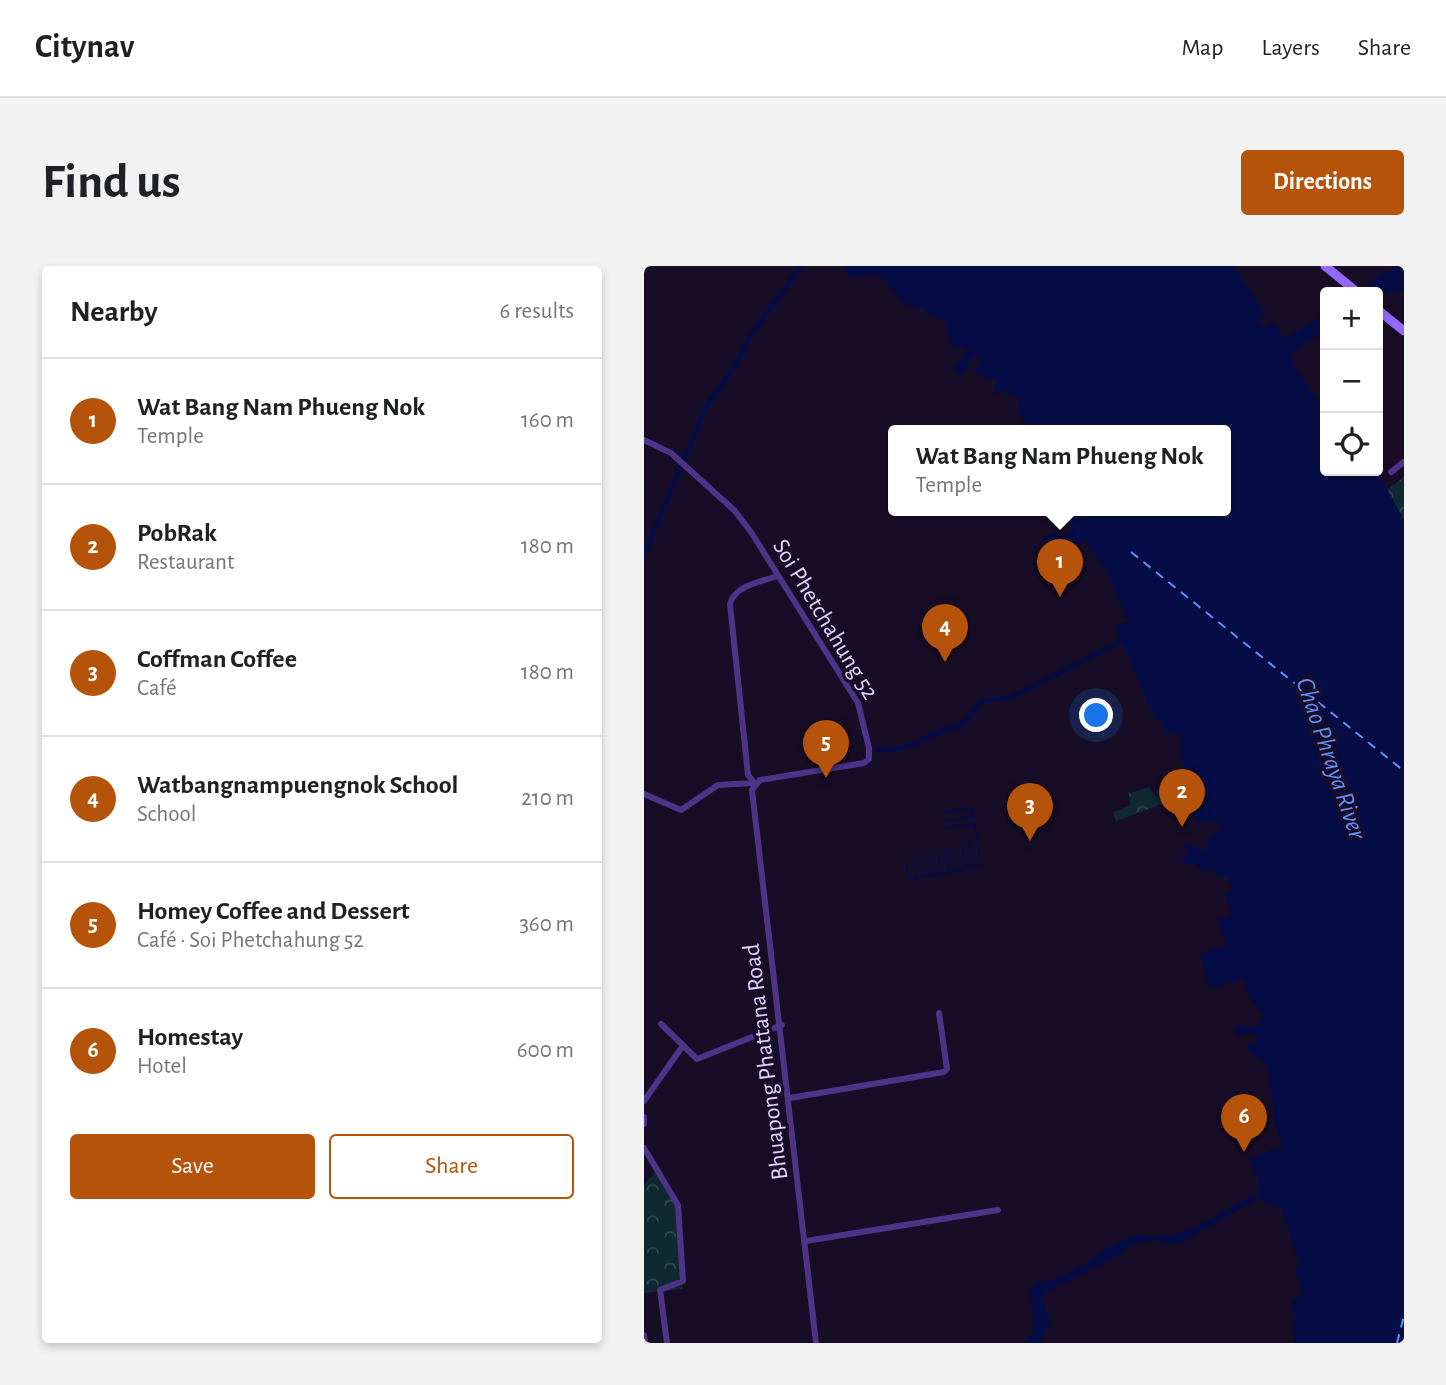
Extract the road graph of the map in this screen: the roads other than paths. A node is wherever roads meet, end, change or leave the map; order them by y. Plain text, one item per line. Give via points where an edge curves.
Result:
1 (1325, 266) edge
2 (1350, 287) edge
3 (1383, 314) edge
4 (1404, 331) edge
5 (644, 440) edge
6 (1404, 462) edge
7 (1391, 472) dead end
8 (777, 576) junction
9 (757, 783) junction
10 (644, 794) edge
11 (939, 1013) dead end
12 (661, 1024) dead end
13 (782, 1025) junction
14 (682, 1047) junction
15 (790, 1098) junction
16 (644, 1101) edge
17 (644, 1117) edge
18 (644, 1124) edge
19 (644, 1148) edge
20 (998, 1210) dead end
21 (806, 1241) junction
22 (644, 1335) edge
23 (645, 1343) edge
24 (667, 1343) edge
25 (816, 1343) edge

1 - 2 main road
3 - 4 main road
5 - 8 street, Soi Phetchahung 52 via 672,454 741,519
6 - 7 street
8 - 9 street, Bhuapong Phattana Road via 744,587 730,604 748,775
8 - 9 street, Soi Phetchahung 52 via 858,703 869,759
9 - 10 street via 719,785 681,810
9 - 13 street, Bhuapong Phattana Road via 752,790
11 - 15 street via 944,1072
12 - 14 street
13 - 14 street via 708,1057 695,1058
13 - 15 street, Bhuapong Phattana Road
14 - 16 street
15 - 21 street, Bhuapong Phattana Road
17 - 18 street
19 - 24 street via 678,1205 683,1281 660,1290
20 - 21 street
21 - 25 street, Bhuapong Phattana Road
22 - 23 street

